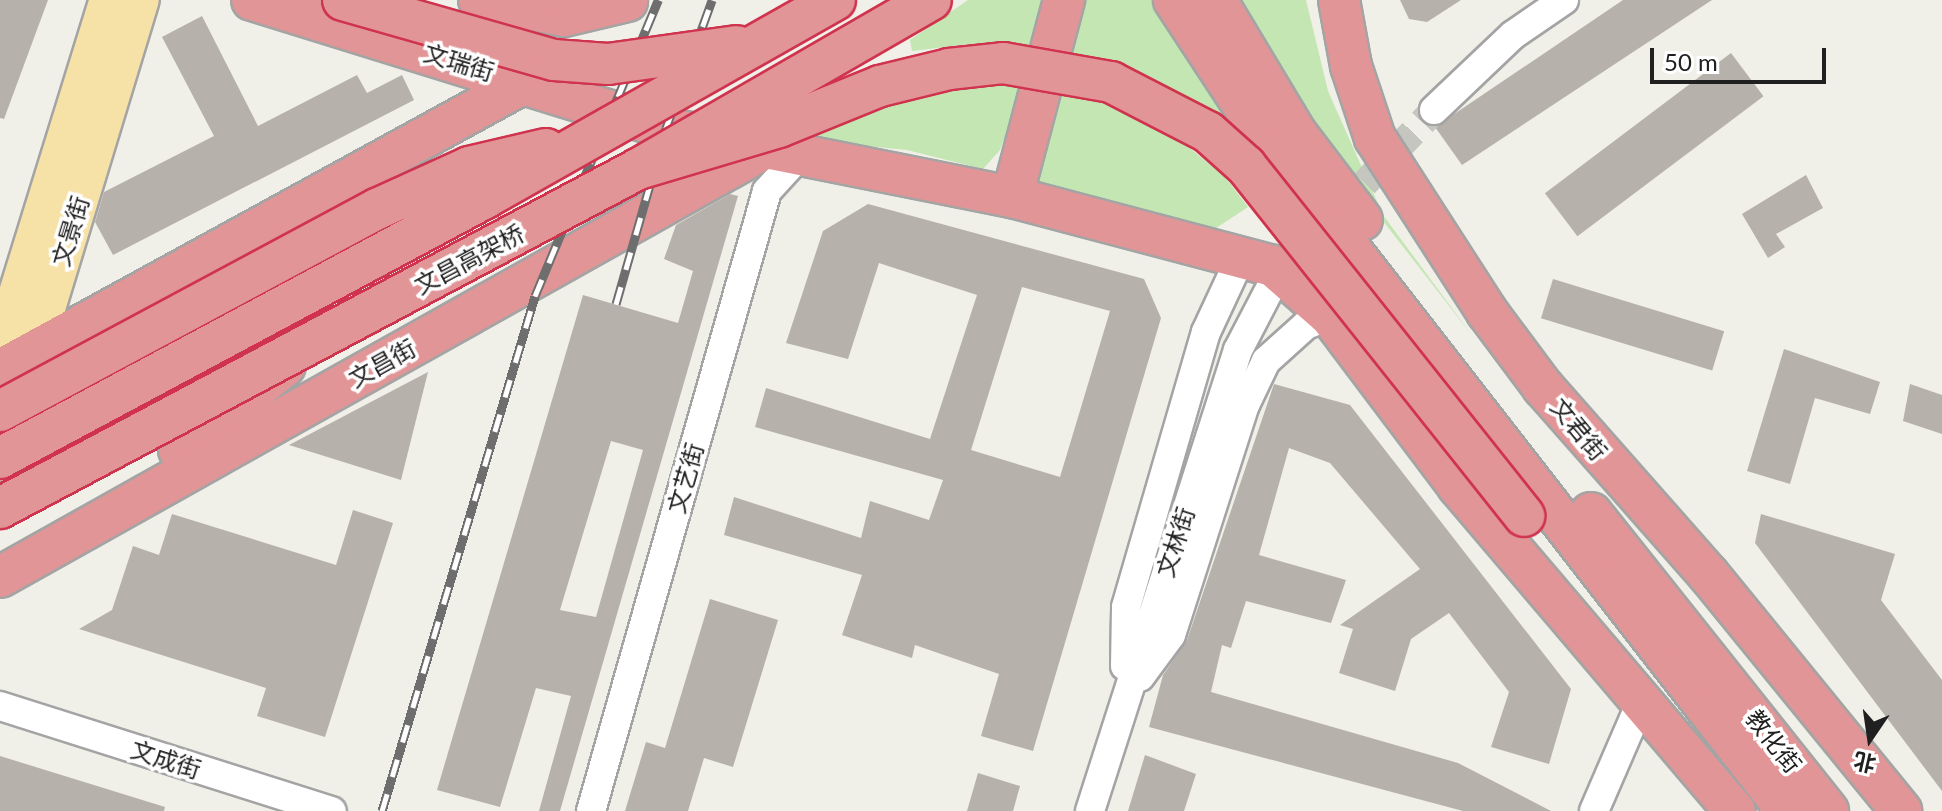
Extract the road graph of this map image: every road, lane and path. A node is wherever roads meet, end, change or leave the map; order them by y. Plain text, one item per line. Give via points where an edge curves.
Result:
1 (108, 0) edge
2 (141, 0) edge
3 (252, 0) edge
4 (343, 0) edge
5 (479, 0) edge
6 (835, 0) edge
7 (931, 0) edge
8 (1064, 0) edge
9 (1174, 0) edge
10 (1216, 0) edge
11 (1339, 0) edge
12 (1564, 0) edge
13 (627, 1) edge
14 (773, 39) junction
15 (524, 83) junction
16 (1434, 110) tunnel mouth
17 (593, 137) junction
18 (782, 152) junction
19 (638, 169) junction
20 (1012, 197) junction
21 (1241, 257) junction
22 (1275, 279) dead end
23 (1330, 316) junction
24 (315, 340) junction
25 (11, 357) edge
26 (0, 411) edge
27 (0, 461) edge
28 (1624, 482) junction
29 (0, 508) edge
30 (0, 547) edge
31 (1562, 560) junction
32 (0, 577) edge
33 (1708, 682) junction
34 (1125, 697) junction
35 (1642, 700) junction
36 (0, 706) edge
37 (1676, 738) junction
38 (332, 811) edge
39 (591, 811) edge
40 (1090, 811) edge
41 (1594, 811) edge
42 (1735, 811) edge
43 (1787, 811) edge
44 (1828, 811) edge
45 (1901, 811) edge

1 - 25 main road, 文景街
2 - 25 main road, 文景街
3 - 15 highway, 文瑞街
4 - 14 highway, bridge via 554,60 635,61
5 - 13 highway via 564,16
6 - 14 highway, 文昌高架桥, bridge
7 - 19 highway, 文昌高架桥, bridge
8 - 20 highway
9 - 33 highway via 1272,149
10 - 33 highway via 1305,145
11 - 28 highway, 文君街 via 1351,66 1375,138 1487,312
12 - 16 street via 1513,35
14 - 17 highway, 文昌高架桥, bridge
15 - 18 highway, 文瑞街 via 666,128
15 - 25 highway
17 - 26 highway, bridge via 469,167 377,209
17 - 27 highway, 文昌高架桥, bridge
18 - 20 highway
18 - 32 highway, 文昌街
18 - 39 street, 文艺街
19 - 24 highway, 文昌高架桥, bridge
19 - 31 highway, bridge via 779,127 880,86 949,69 1003,63 1111,82 1208,132 1246,166
20 - 21 highway
21 - 23 highway via 1273,266
21 - 34 street via 1206,332 1126,607
22 - 34 street, 文林街 via 1238,350
23 - 34 street via 1306,325 1266,361 1245,405 1171,635
23 - 35 highway via 1458,486
24 - 29 highway, 文昌高架桥, bridge
24 - 30 highway, bridge via 202,438
25 - 27 main road, 文景街
28 - 33 highway
28 - 45 highway, 文君街
31 - 33 highway
31 - 37 highway
33 - 43 highway, 教化街
33 - 44 highway, 教化街
34 - 40 street, 文林街
35 - 37 highway
35 - 41 street
36 - 38 street, 文成街
37 - 42 highway

